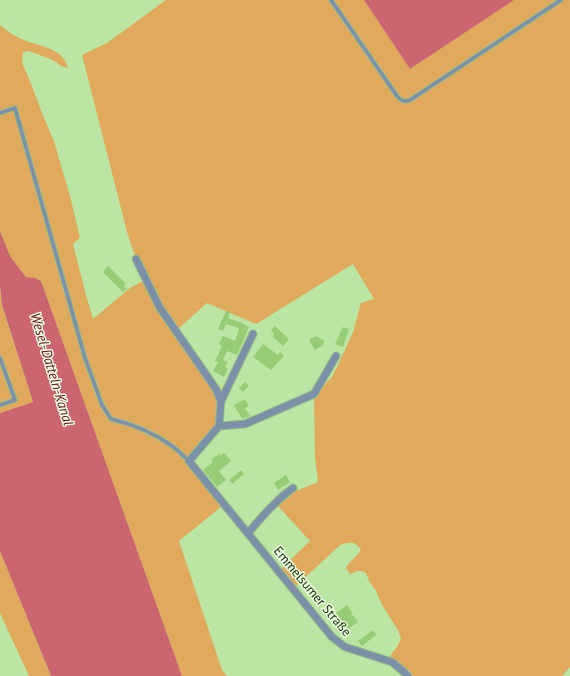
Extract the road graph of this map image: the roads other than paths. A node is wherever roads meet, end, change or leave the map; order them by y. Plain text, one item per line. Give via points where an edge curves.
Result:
1 (331, 0) edge
2 (561, 0) edge
3 (0, 113) edge
4 (136, 259) dead end
5 (253, 334) dead end
6 (336, 356) dead end
7 (0, 358) edge
8 (1, 364) edge
9 (221, 401) junction
10 (0, 405) edge
11 (219, 426) junction
12 (189, 461) junction
13 (293, 488) dead end
14 (248, 532) junction
15 (408, 676) edge

1 - 2 lane via 397,96 406,102
3 - 12 lane via 15,108 85,358 102,405 111,419 126,422 151,433
4 - 9 street via 160,308 216,389
5 - 9 street
6 - 11 street via 314,394 245,424
7 - 8 lane
8 - 10 lane via 15,400
9 - 11 street
11 - 12 street
12 - 14 street, Emmelsumer Straße
13 - 14 street
14 - 15 street, Emmelsumer Straße via 332,637 345,647 392,662

